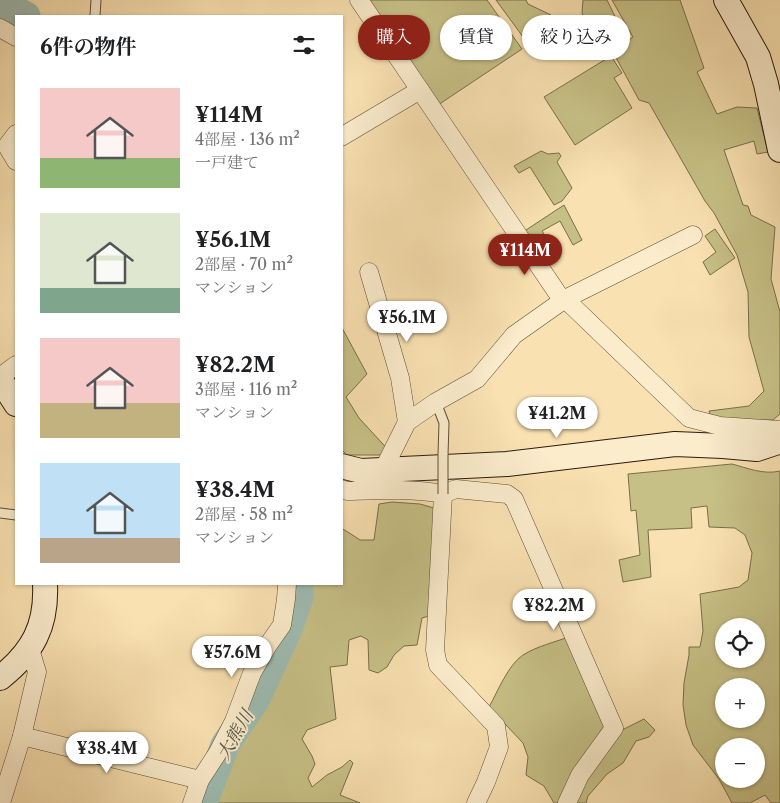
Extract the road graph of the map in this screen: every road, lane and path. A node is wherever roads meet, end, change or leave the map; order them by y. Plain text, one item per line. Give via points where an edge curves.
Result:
1 (96, 0) edge
2 (359, 0) edge
3 (731, 2) edge
4 (95, 15) edge
5 (0, 28) edge
6 (15, 36) edge
7 (420, 90) junction
8 (15, 135) edge
9 (343, 136) edge
10 (780, 150) edge
11 (15, 159) edge
12 (693, 235) dead end
13 (369, 272) dead end
14 (565, 299) junction
15 (15, 366) edge
16 (0, 378) edge
17 (15, 402) edge
18 (436, 402) junction
19 (406, 422) junction
20 (780, 430) edge
21 (780, 435) edge
22 (343, 466) edge
23 (384, 470) junction
24 (343, 490) edge
25 (443, 494) junction
26 (0, 513) edge
27 (15, 515) edge
28 (45, 585) edge
29 (287, 585) edge
30 (30, 649) junction
31 (0, 678) edge
32 (22, 736) junction
33 (200, 780) junction
34 (1, 803) edge
35 (192, 803) edge
36 (476, 803) edge
37 (567, 803) edge

1 - 4 lane
2 - 7 street
3 - 10 street via 758,57
5 - 6 street
7 - 9 street
7 - 14 street via 560,297
8 - 11 street via 7,146
12 - 14 street
13 - 19 street via 400,378
14 - 18 street via 514,335 477,379
14 - 20 street via 689,418 720,426
15 - 16 street
16 - 17 street
18 - 19 street
18 - 25 lane, bridge via 444,422
19 - 23 street
21 - 23 street via 775,443 757,450 675,444 507,464
22 - 23 street via 361,471
24 - 25 street via 424,490
25 - 36 street via 438,665 496,726 499,746
25 - 37 street via 456,489 507,494 514,500 614,728 580,775
26 - 27 lane
28 - 30 street via 42,622
29 - 33 street via 282,626 252,673 234,722
30 - 31 street
30 - 32 street via 37,672
32 - 33 street
32 - 34 street
33 - 35 street

